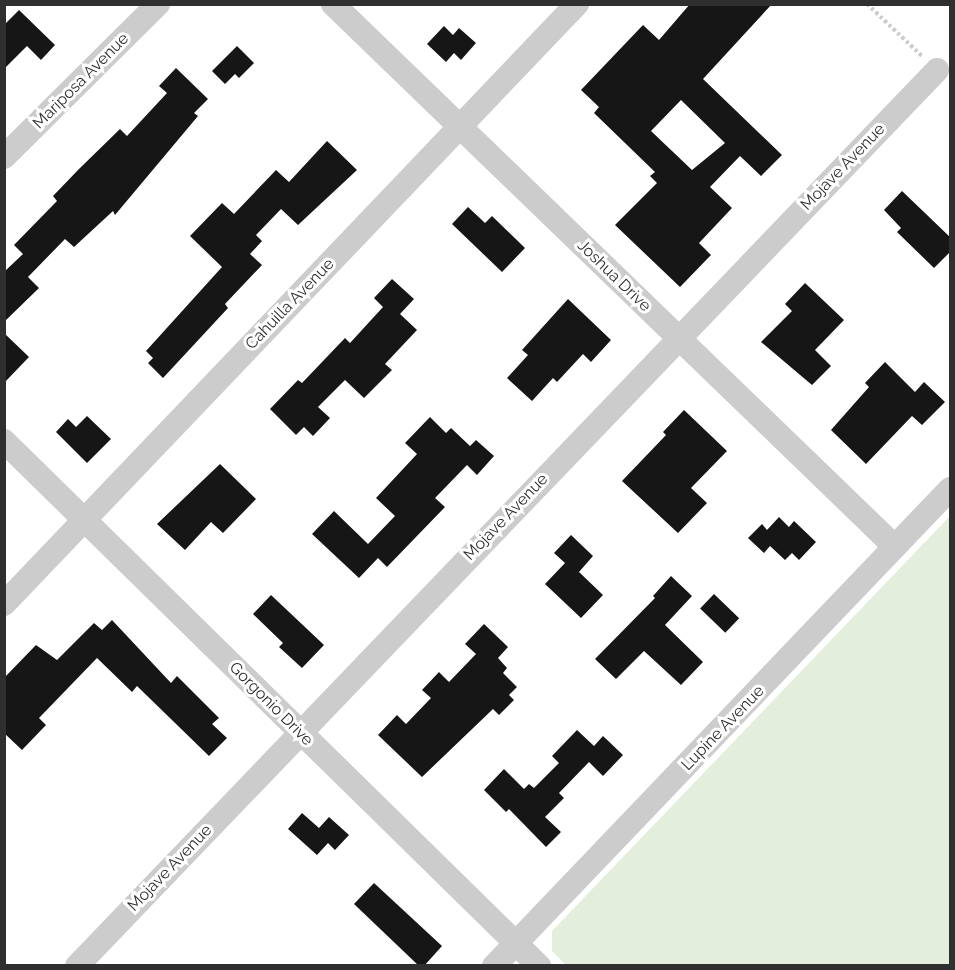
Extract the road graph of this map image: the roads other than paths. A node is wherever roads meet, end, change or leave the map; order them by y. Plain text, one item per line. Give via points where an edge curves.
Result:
1 (158, 4) edge
2 (333, 4) edge
3 (577, 4) edge
4 (937, 70) road end
5 (460, 126) junction
6 (4, 157) edge
7 (676, 338) junction
8 (4, 441) edge
9 (951, 489) edge
10 (85, 520) junction
11 (896, 547) junction
12 (4, 604) edge
13 (300, 733) junction
14 (516, 943) junction
15 (77, 966) edge
16 (494, 966) edge
17 (539, 966) edge

1 - 6 street, Mariposa Avenue
2 - 5 street, Joshua Drive
3 - 5 street, Cahuilla Avenue
4 - 7 street, Mojave Avenue
5 - 7 street, Joshua Drive
5 - 10 street, Cahuilla Avenue
7 - 11 street, Joshua Drive
7 - 13 street, Mojave Avenue
8 - 10 street, Gorgonio Drive
9 - 11 street, Lupine Avenue
10 - 12 street, Cahuilla Avenue
10 - 13 street, Gorgonio Drive
11 - 14 street, Lupine Avenue
13 - 14 street, Gorgonio Drive
13 - 15 street, Mojave Avenue
14 - 16 street, Lupine Avenue
14 - 17 street, Gorgonio Drive

